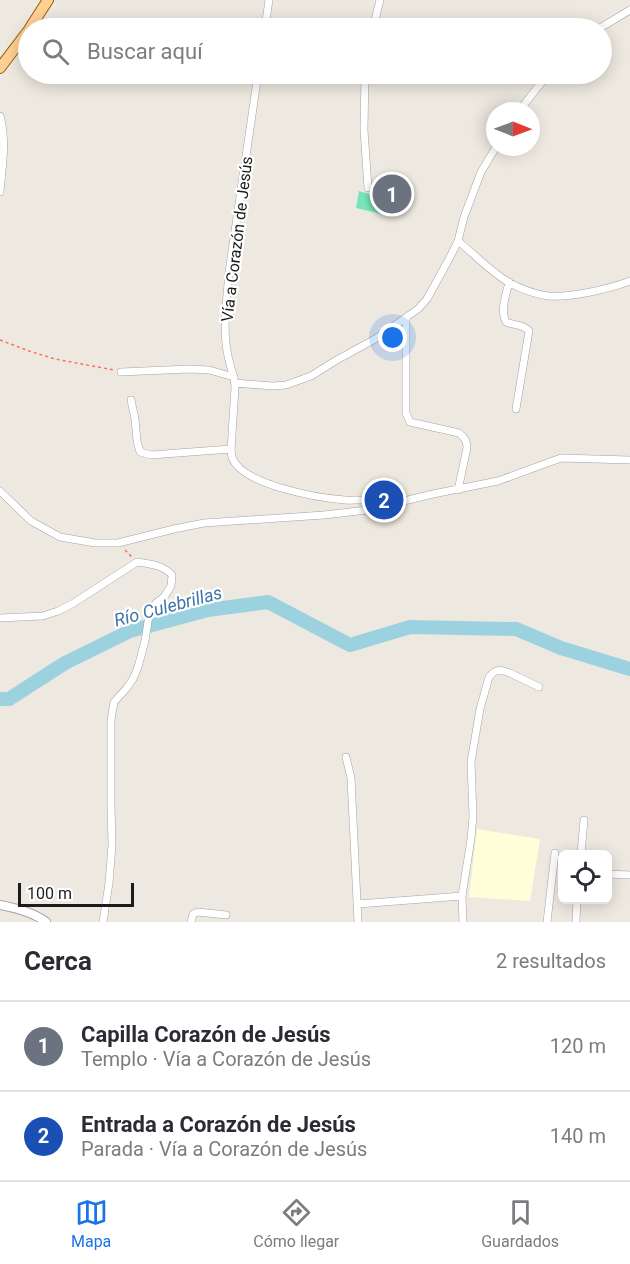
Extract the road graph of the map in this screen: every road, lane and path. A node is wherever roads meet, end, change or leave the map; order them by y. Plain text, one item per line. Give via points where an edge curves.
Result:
1 (48, 0) edge
2 (269, 0) edge
3 (380, 0) edge
4 (630, 10) edge
5 (37, 18) edge
6 (266, 18) edge
7 (376, 18) edge
8 (612, 21) edge
9 (18, 44) edge
10 (0, 68) edge
11 (257, 84) edge
12 (364, 84) edge
13 (540, 84) edge
14 (526, 102) edge
15 (0, 116) edge
16 (491, 156) edge
17 (368, 188) dead end
18 (0, 192) edge
19 (458, 241) junction
20 (630, 281) edge
21 (509, 282) junction
22 (406, 318) junction
23 (0, 340) edge
24 (121, 372) joint
25 (234, 380) junction
26 (131, 400) dead end
27 (516, 409) dead end
28 (231, 449) junction
29 (630, 460) edge
30 (458, 490) junction
31 (0, 491) edge
32 (380, 507) junction
33 (118, 543) junction
34 (137, 562) junction
35 (0, 618) edge
36 (539, 687) dead end
37 (346, 757) dead end
38 (584, 820) dead end
39 (581, 850) edge
40 (555, 853) dead end
41 (612, 874) edge
42 (630, 876) edge
43 (462, 896) junction
44 (358, 904) junction
45 (577, 904) edge
46 (0, 905) edge
47 (226, 915) dead end
48 (46, 922) edge
49 (102, 922) edge
50 (191, 922) edge
51 (358, 922) edge
52 (463, 922) edge
53 (547, 922) edge
54 (576, 922) edge

1 - 5 main road
2 - 6 street
3 - 7 street
4 - 8 street
9 - 10 main road
11 - 25 street, Vía a Corazón de Jesús via 226,303 225,334
12 - 17 street
13 - 14 street
15 - 18 street via 4,148
16 - 19 street via 464,217
19 - 21 street
19 - 22 street via 427,298
20 - 21 street via 599,290 549,296
21 - 27 street via 504,318 529,332
22 - 25 street via 311,376 273,386
22 - 30 street via 406,413 410,422 464,437 467,448
23 - 24 path via 55,359
24 - 25 street via 209,370
25 - 28 street, Vía a Corazón de Jesús
26 - 28 street via 140,452 151,455
28 - 32 street via 240,468 282,489 368,500
29 - 30 street via 561,458 498,481
30 - 32 street
31 - 33 street via 31,521 60,537
32 - 33 street via 204,524
33 - 34 path
34 - 35 street via 58,611 43,616
34 - 49 street via 167,569 172,575 171,586 152,609 133,679 112,708 112,845
36 - 43 street via 500,670 489,677 471,762 473,816
37 - 44 street via 351,778
38 - 39 street
40 - 53 street
41 - 42 street
43 - 44 street
43 - 52 street
44 - 51 street
45 - 54 street
46 - 48 street
47 - 50 street via 198,912

